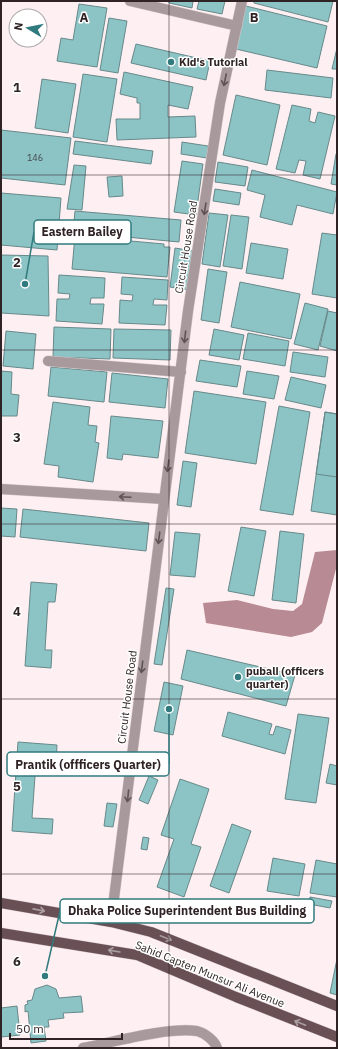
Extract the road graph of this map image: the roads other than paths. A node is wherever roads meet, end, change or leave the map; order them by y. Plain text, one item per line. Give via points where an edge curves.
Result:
1 (130, 1) edge
2 (242, 1) edge
3 (237, 26) junction
4 (48, 361) dead end
5 (181, 372) junction
6 (1, 489) edge
7 (164, 499) junction
8 (1, 903) edge
9 (111, 922) junction
10 (1, 933) edge
11 (337, 1006) edge
12 (337, 1036) edge
13 (83, 1048) edge
14 (217, 1048) edge

1 - 3 street
2 - 3 street, Circuit House Road
3 -> 5 street, Circuit House Road via 220,103
4 - 5 street
5 -> 7 street, Circuit House Road
7 -> 6 street
7 -> 9 street, Circuit House Road
8 -> 9 main road, Sahid Capten Munsur Ali Avenue
9 -> 11 main road, Sahid Capten Munsur Ali Avenue via 151,932
12 -> 10 main road, Sahid Capten Munsur Ali Avenue via 265,1009 137,955
13 - 14 street via 178,1030 199,1032 215,1042

